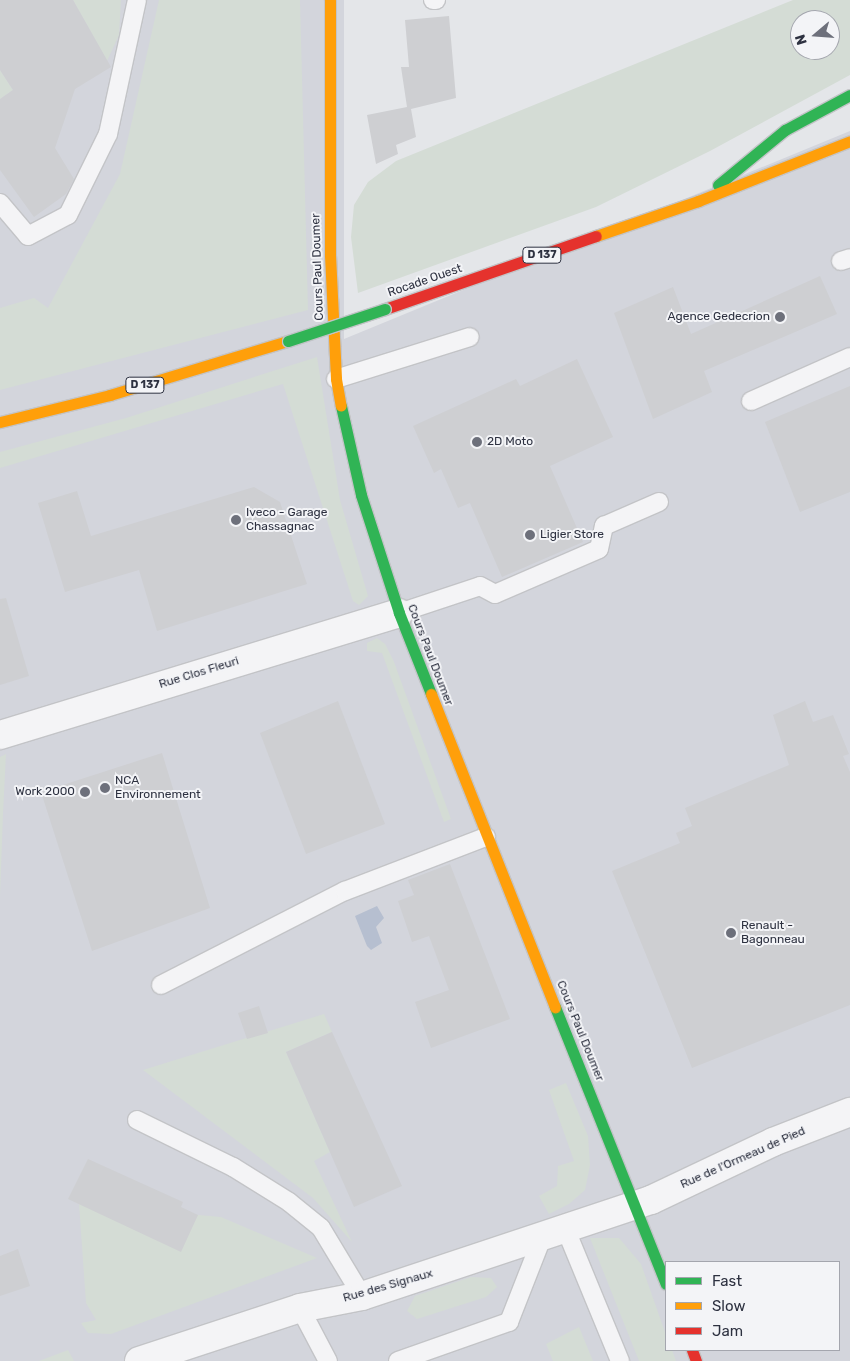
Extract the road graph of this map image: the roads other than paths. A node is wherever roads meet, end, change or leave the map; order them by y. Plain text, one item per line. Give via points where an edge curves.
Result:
1 (137, 0) edge
2 (330, 0) edge
3 (850, 94) edge
4 (850, 141) edge
5 (698, 201) junction
6 (0, 203) edge
7 (470, 337) dead end
8 (850, 357) edge
9 (336, 379) junction
10 (751, 401) dead end
11 (0, 422) edge
12 (658, 502) dead end
13 (399, 614) junction
14 (0, 736) edge
15 (486, 837) junction
16 (161, 985) dead end
17 (850, 1112) edge
18 (137, 1120) dead end
19 (636, 1205) junction
20 (554, 1234) junction
21 (665, 1281) edge
22 (362, 1296) junction
23 (300, 1308) junction
24 (139, 1361) edge
25 (328, 1361) edge
26 (398, 1361) edge
27 (620, 1361) edge

1 - 6 lane via 108,134 68,215 28,236
2 - 9 street, Cours Paul Doumer via 330,255
3 - 5 street, D 137 via 784,130
4 - 5 street, Rocade Ouest / D 137
5 - 11 street, Rocade Ouest / D 137, bridge via 288,340 110,395
7 - 9 lane
8 - 10 lane
9 - 13 street, Cours Paul Doumer via 361,496
12 - 13 lane via 604,526 599,549 495,594 480,586
13 - 14 street, Rue Clos Fleuri
13 - 15 street, Cours Paul Doumer
15 - 16 lane via 345,891
15 - 19 street, Cours Paul Doumer
17 - 19 street, Rue de l'Ormeau de Pied via 773,1142
18 - 22 lane via 233,1167 288,1202 321,1228
19 - 20 street, Rue des Signaux
19 - 21 street, Cours Paul Doumer
20 - 22 street, Rue des Signaux
20 - 26 lane via 509,1322
20 - 27 lane
22 - 23 street, Rue des Signaux
23 - 24 street, Rue des Signaux
23 - 25 lane

